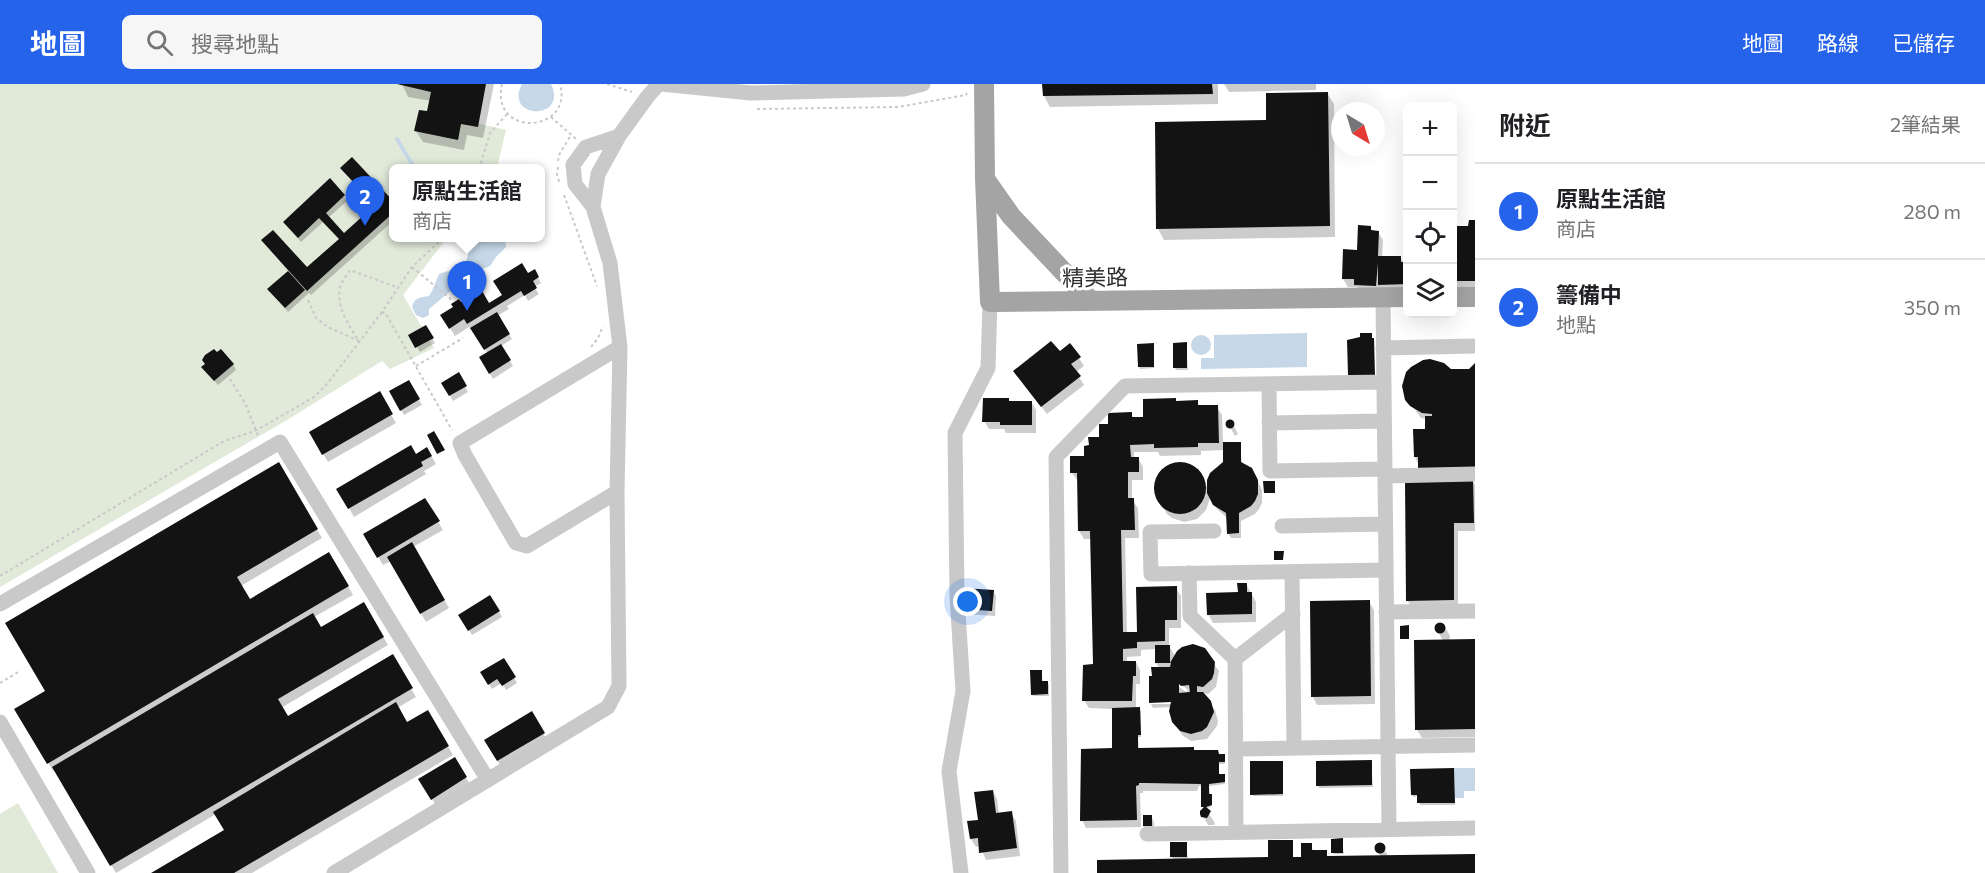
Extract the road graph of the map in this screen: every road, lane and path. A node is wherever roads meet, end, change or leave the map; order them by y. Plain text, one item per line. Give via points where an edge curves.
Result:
1 (502, 84) edge
2 (560, 84) edge
3 (660, 84) edge
4 (922, 84) edge
5 (984, 90) edge
6 (507, 113) junction
7 (551, 117) junction
8 (572, 135) junction
9 (619, 136) junction
10 (586, 147) junction
11 (480, 164) edge
12 (985, 178) junction
13 (593, 207) junction
14 (438, 242) edge
15 (412, 267) junction
16 (399, 288) junction
17 (598, 289) dead end
18 (1403, 297) edge
19 (1457, 297) edge
20 (1475, 297) edge
21 (1383, 298) junction
22 (308, 300) dead end
23 (452, 300) dead end
24 (1091, 301) junction
25 (990, 302) junction
26 (382, 312) junction
27 (605, 321) dead end
28 (463, 338) dead end
29 (359, 341) junction
30 (1475, 346) edge
31 (620, 347) junction
32 (1383, 348) junction
33 (588, 350) dead end
34 (416, 366) junction
35 (230, 379) dead end
36 (1384, 382) junction
37 (1269, 384) junction
38 (1384, 421) junction
39 (1269, 423) junction
40 (255, 431) junction
41 (460, 442) junction
42 (266, 450) junction
43 (1385, 472) junction
44 (1475, 474) edge
45 (617, 492) junction
46 (1385, 524) junction
47 (1282, 526) dead end
48 (1214, 531) dead end
49 (1386, 570) junction
50 (1292, 572) junction
51 (1189, 573) junction
52 (0, 576) edge
53 (0, 604) edge
54 (1475, 611) edge
55 (1386, 612) junction
56 (1293, 614) junction
57 (1234, 659) junction
58 (20, 671) dead end
59 (0, 683) edge
60 (0, 722) edge
61 (1475, 745) edge
62 (1388, 746) junction
63 (1294, 748) junction
64 (1236, 749) junction
65 (488, 780) junction
66 (1475, 828) edge
67 (1389, 830) junction
68 (1236, 832) junction
69 (1147, 834) dead end
70 (88, 873) edge
71 (334, 873) edge
72 (961, 873) edge
73 (1061, 873) edge

1 - 6 path via 501,99
2 - 7 path via 560,103
3 - 4 street via 752,93 904,89
3 - 9 street
5 - 12 main road
6 - 7 path via 529,124
6 - 11 path via 490,133
7 - 8 path
8 - 10 path
8 - 17 path via 559,155 556,175
9 - 10 street
9 - 13 street via 598,174
10 - 13 street via 573,165 575,184
12 - 24 main road via 1011,216
12 - 25 main road
13 - 31 street via 610,263
14 - 15 path
15 - 16 path
15 - 23 path
16 - 26 path
16 - 29 path via 350,270 340,286 340,303
18 - 21 main road, 精美路
19 - 20 main road
21 - 24 main road, 精美路
21 - 32 street
22 - 29 path via 316,318
24 - 25 main road, 精美路
25 - 72 street via 988,368 955,433 957,596 963,691 949,771
26 - 29 path
26 - 34 path
27 - 33 path
28 - 34 path
29 - 40 path via 314,397
30 - 32 street
31 - 41 street
31 - 45 street
32 - 36 street
34 - 41 path
35 - 40 path
36 - 37 street
36 - 38 street
37 - 39 street
37 - 73 street via 1125,386 1056,457
38 - 39 street
38 - 43 street
39 - 43 street via 1270,471
40 - 42 path
40 - 52 path via 224,441
41 - 45 street via 516,543 527,546
42 - 53 street
42 - 65 street via 280,442
43 - 44 street
43 - 46 street
45 - 65 street via 619,686 608,707
46 - 47 street
46 - 49 street
48 - 51 street via 1150,532 1151,574
49 - 50 street
49 - 55 street
50 - 51 street
50 - 56 street
51 - 57 street via 1190,616
54 - 55 street
55 - 62 street
56 - 57 street
56 - 63 street
57 - 64 street
58 - 59 path
60 - 70 street
61 - 62 street
62 - 63 street
62 - 67 street
63 - 64 street
64 - 68 street
65 - 71 street
66 - 67 street
67 - 68 street
68 - 69 street

